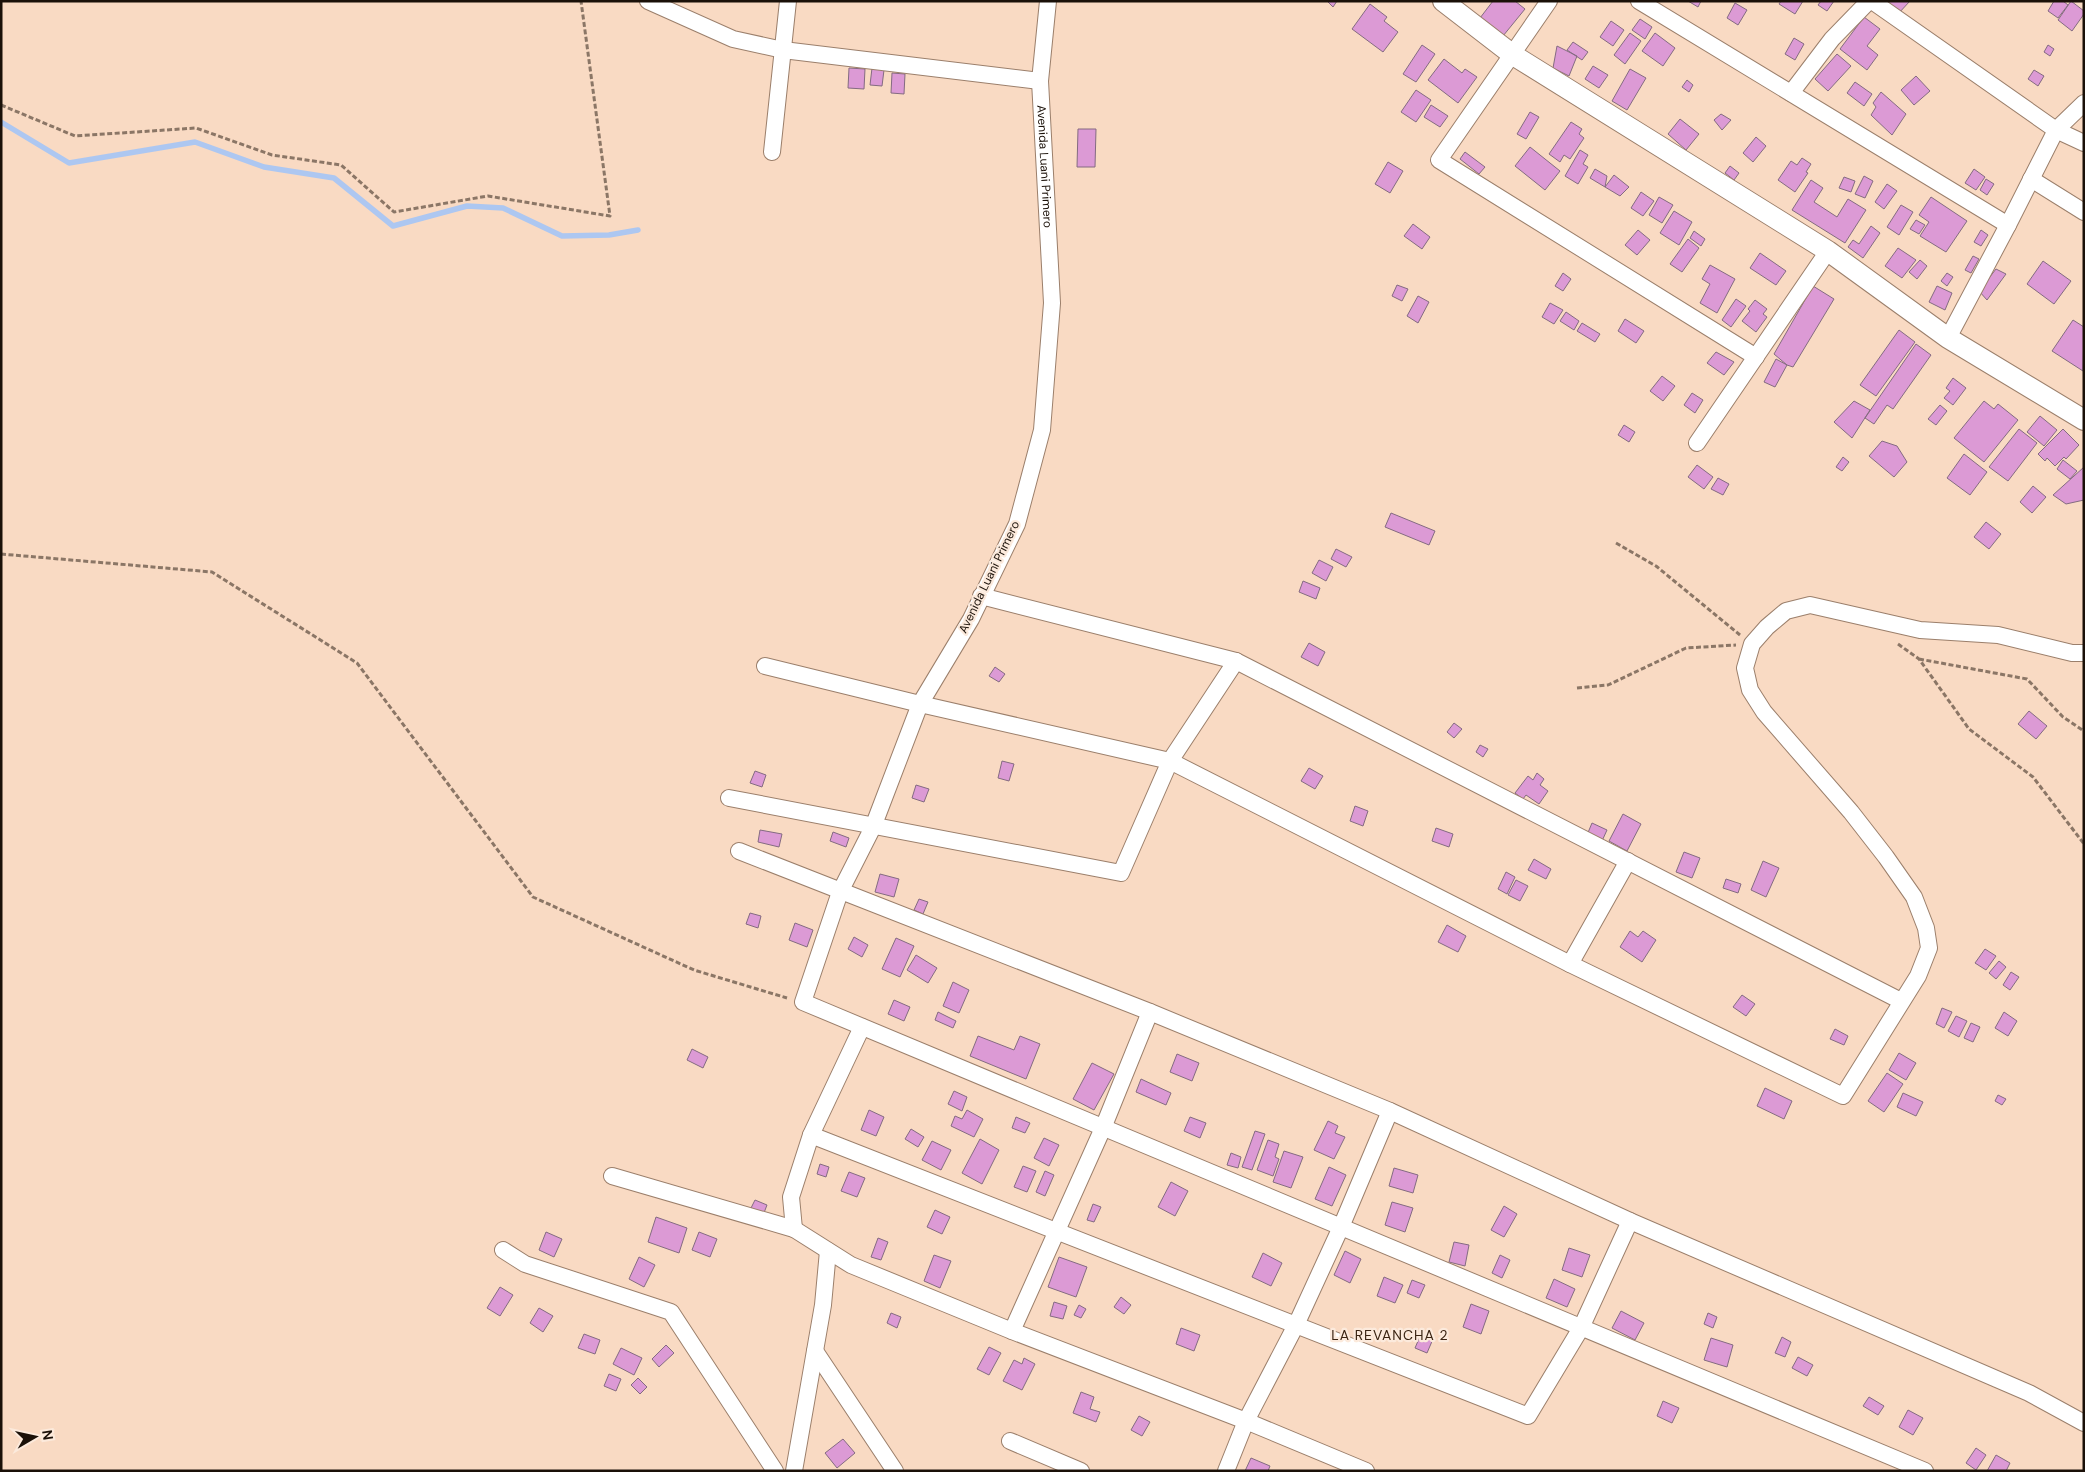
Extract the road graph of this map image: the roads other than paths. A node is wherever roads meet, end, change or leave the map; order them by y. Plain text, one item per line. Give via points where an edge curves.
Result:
1 (648, 1) edge
2 (788, 1) edge
3 (1048, 1) edge
4 (1443, 1) edge
5 (1549, 1) edge
6 (1639, 1) edge
7 (1870, 1) edge
8 (783, 50) junction
9 (1513, 56) junction
10 (1040, 81) junction
11 (1791, 93) junction
12 (2084, 103) edge
13 (2056, 130) junction
14 (2084, 143) edge
15 (772, 152) dead end
16 (2031, 179) junction
17 (2084, 212) edge
18 (2008, 224) junction
19 (1828, 251) junction
20 (1948, 338) junction
21 (1756, 357) junction
22 (2084, 420) edge
23 (1697, 443) dead end
24 (981, 596) junction
25 (2084, 652) edge
26 (1236, 661) junction
27 (765, 666) dead end
28 (920, 704) junction
29 (1170, 762) junction
30 (729, 798) dead end
31 (873, 827) junction
32 (739, 851) dead end
33 (1628, 861) junction
34 (840, 892) junction
35 (1570, 964) junction
36 (1901, 1001) junction
37 (1150, 1012) junction
38 (862, 1027) junction
39 (1390, 1111) junction
40 (1103, 1128) junction
41 (811, 1135) junction
42 (612, 1176) dead end
43 (1630, 1221) junction
44 (1341, 1227) junction
45 (794, 1229) junction
46 (1057, 1232) junction
47 (503, 1250) dead end
48 (828, 1251) junction
49 (1296, 1325) junction
50 (1581, 1328) junction
51 (1012, 1331) junction
52 (815, 1351) junction
53 (1246, 1421) junction
54 (2084, 1423) edge
55 (1010, 1441) dead end
56 (775, 1471) edge
57 (794, 1471) edge
58 (894, 1471) edge
59 (1081, 1471) edge
60 (1226, 1471) edge
61 (1366, 1471) edge
62 (1925, 1471) edge

1 - 8 street via 732,39
2 - 8 street
3 - 10 street, Avenida Luani Primero
4 - 9 street
5 - 9 street
6 - 11 street
7 - 11 street via 1832,39
7 - 13 street
8 - 10 street
8 - 15 street
9 - 19 street
9 - 21 street via 1440,160
10 - 24 street, Avenida Luani Primero via 1052,303 1042,430 1017,524
11 - 18 street
12 - 13 street
13 - 14 street
13 - 16 street
16 - 17 street
16 - 18 street
18 - 20 street
19 - 20 street
19 - 21 street
20 - 22 street
21 - 23 street
24 - 26 street
24 - 28 street, Avenida Luani Primero via 971,619
25 - 36 street via 2072,653 1998,635 1920,630 1810,605 1786,611 1752,644 1745,668 1750,690 1851,812 1914,897 1926,928 1929,948 1918,976
26 - 29 street
26 - 33 street
27 - 28 street
28 - 29 street
28 - 31 street, Avenida Luani Primero
29 - 31 street via 1121,873
29 - 35 street
30 - 31 street
31 - 34 street, Avenida Luani Primero
32 - 34 street
33 - 35 street
33 - 36 street
34 - 37 street
34 - 38 street, Avenida Luani Primero via 802,1002
35 - 36 street via 1843,1096
37 - 39 street
37 - 40 street
38 - 40 street
38 - 41 street
39 - 43 street
39 - 44 street
40 - 44 street
40 - 46 street
41 - 45 street via 791,1196
41 - 46 street
42 - 45 street
43 - 50 street
43 - 54 street via 2029,1393
44 - 49 street
44 - 50 street
45 - 48 street
46 - 49 street
46 - 51 street
47 - 56 street via 525,1264 671,1312
48 - 51 street via 851,1265
48 - 52 street
49 - 50 street via 1528,1416
49 - 53 street
50 - 62 street
51 - 53 street
52 - 57 street
52 - 58 street
53 - 60 street
53 - 61 street
55 - 59 street

